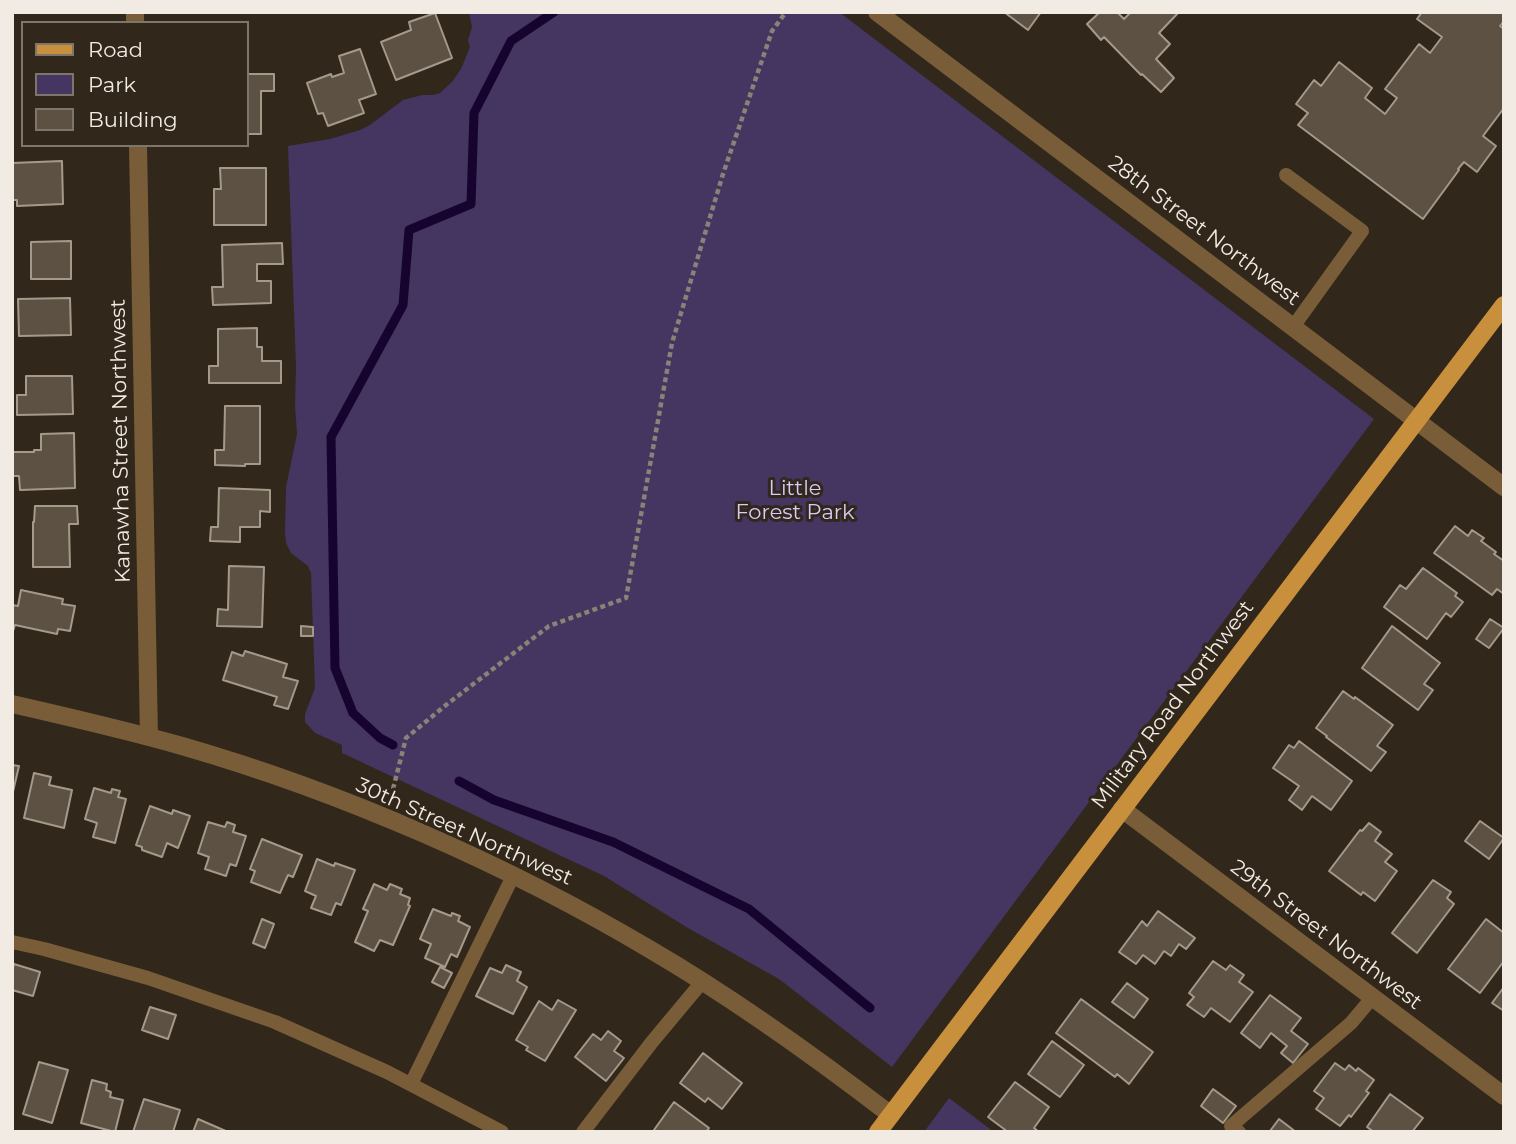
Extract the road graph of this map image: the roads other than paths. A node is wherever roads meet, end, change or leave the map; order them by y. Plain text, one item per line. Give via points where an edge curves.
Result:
1 (877, 12) edge
2 (138, 147) edge
3 (1286, 175) dead end
4 (1504, 305) edge
5 (1293, 327) junction
6 (1417, 420) junction
7 (1504, 486) edge
8 (12, 704) edge
9 (149, 737) junction
10 (1122, 809) junction
11 (513, 876) junction
12 (12, 942) edge
13 (702, 982) junction
14 (1372, 998) junction
15 (411, 1084) junction
16 (1504, 1096) edge
17 (891, 1115) junction
18 (502, 1132) edge
19 (583, 1132) edge
20 (878, 1132) edge
21 (1239, 1132) edge

1 - 5 street, 28th Street Northwest
2 - 9 street, Kanawha Street Northwest
3 - 5 lane via 1362,231
4 - 6 main road, Military Road Northwest
5 - 6 street, 28th Street Northwest
6 - 7 street, 28th Street Northwest
6 - 10 main road, Military Road Northwest
8 - 9 street, 30th Street Northwest
9 - 11 street, 30th Street Northwest via 315,791
10 - 14 street, 29th Street Northwest
10 - 17 main road, Military Road Northwest
11 - 13 street, 30th Street Northwest via 617,930
11 - 15 lane
12 - 15 lane via 148,978 275,1022
13 - 17 street, 30th Street Northwest
13 - 19 lane
14 - 16 street, 29th Street Northwest
14 - 21 lane via 1351,1023 1231,1126
15 - 18 lane
17 - 20 main road, Military Road Northwest

